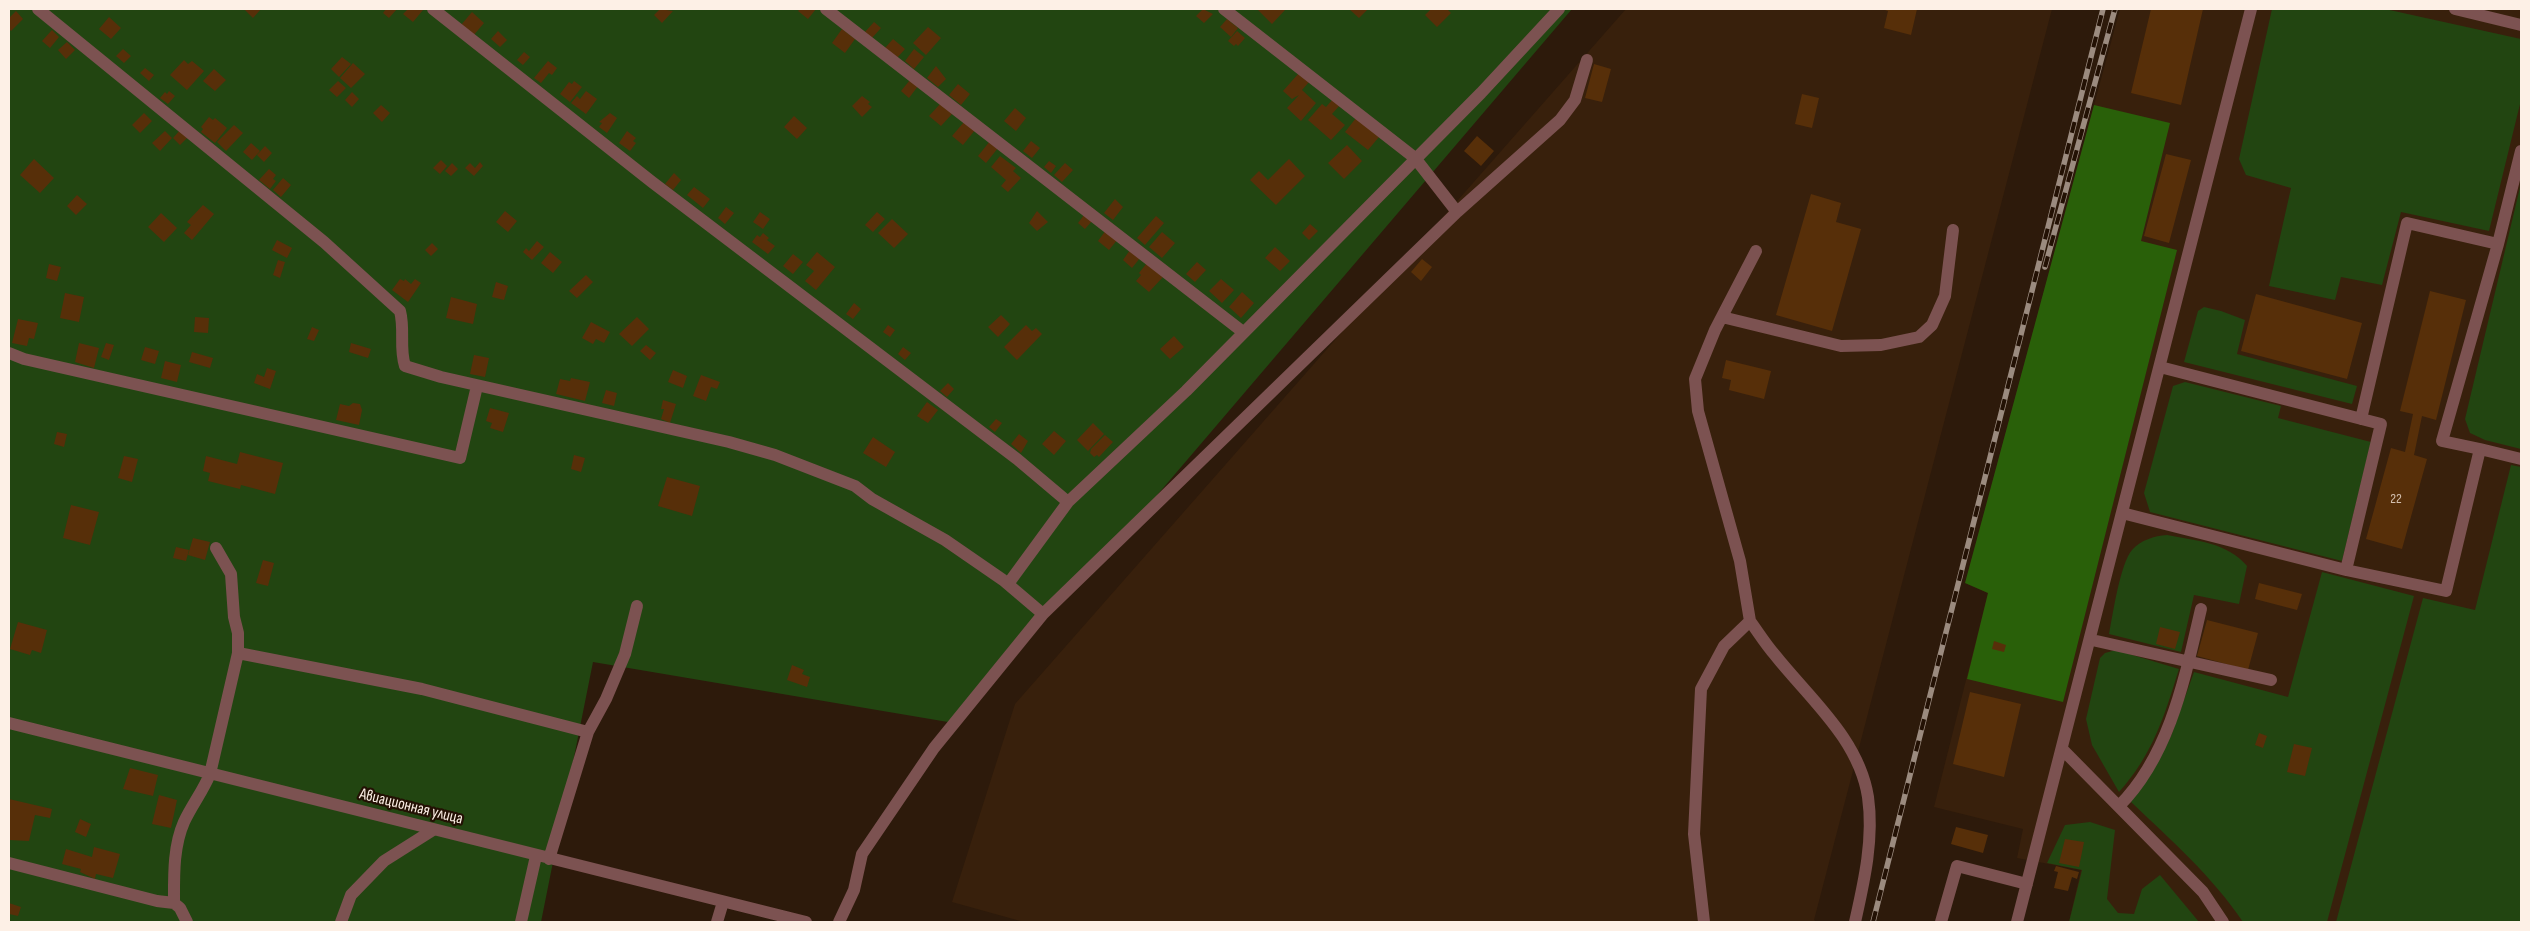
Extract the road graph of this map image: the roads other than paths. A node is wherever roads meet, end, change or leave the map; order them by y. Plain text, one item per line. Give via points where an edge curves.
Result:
1 (38, 9) edge
2 (433, 9) edge
3 (826, 9) edge
4 (1224, 9) edge
5 (1559, 9) edge
6 (2251, 9) edge
7 (2455, 9) edge
8 (2521, 25) edge
9 (1587, 60) dead end
10 (2521, 151) edge
11 (1415, 158) junction
12 (1457, 212) junction
13 (1953, 230) dead end
14 (2498, 244) junction
15 (1756, 251) dead end
16 (1722, 317) junction
17 (1243, 332) junction
18 (9, 353) edge
19 (2160, 367) junction
20 (476, 386) junction
21 (2361, 419) junction
22 (2480, 449) junction
23 (2521, 459) edge
24 (1068, 502) junction
25 (2122, 513) junction
26 (216, 548) dead end
27 (2346, 570) junction
28 (1008, 584) junction
29 (637, 606) dead end
30 (2201, 609) dead end
31 (1043, 614) junction
32 (1750, 621) junction
33 (2092, 640) junction
34 (238, 653) junction
35 (2188, 664) junction
36 (2271, 680) dead end
37 (9, 722) edge
38 (588, 732) junction
39 (2062, 749) junction
40 (210, 774) junction
41 (2119, 806) junction
42 (433, 830) junction
43 (536, 856) junction
44 (549, 859) junction
45 (9, 863) edge
46 (2027, 884) junction
47 (723, 902) junction
48 (174, 903) junction
49 (186, 922) edge
50 (341, 922) edge
51 (521, 922) edge
52 (717, 922) edge
53 (806, 922) edge
54 (838, 922) edge
55 (1704, 922) edge
56 (1855, 922) edge
57 (1941, 922) edge
58 (2017, 922) edge
59 (2223, 922) edge

1 - 20 street via 324,242 400,311 404,324 401,353 405,366
2 - 24 street via 652,182 1018,459
3 - 17 street
4 - 11 street
5 - 11 street
6 - 19 street
7 - 8 street
9 - 12 street via 1575,100 1560,120
10 - 14 street
11 - 12 street
11 - 17 street
12 - 31 street
13 - 16 street via 1945,296 1932,325 1919,337 1881,345 1841,346
14 - 21 street via 2407,223
14 - 22 street via 2442,441
15 - 16 street
16 - 32 street via 1694,380 1698,410 1740,561
17 - 24 street via 1186,391
18 - 20 street via 460,458
19 - 21 street
19 - 25 street
20 - 28 street via 729,442 830,475 945,540
21 - 27 street via 2381,424
22 - 23 street
22 - 27 street via 2446,591
24 - 28 street
25 - 27 street
25 - 33 street
26 - 34 street via 231,574
28 - 31 street
29 - 38 street via 625,654
30 - 35 street
31 - 54 street via 934,748 862,854 854,890
32 - 55 street via 1724,646 1701,689 1694,834
32 - 56 street via 1774,655 1817,701 1846,742 1862,773 1868,797 1870,833
33 - 35 street
33 - 39 street
34 - 38 street via 422,689
34 - 40 street
35 - 36 street
35 - 41 street via 2155,756 2132,793
37 - 40 street, Авиационная улица
38 - 44 street
39 - 41 street
39 - 46 street
40 - 42 street, Авиационная улица
40 - 48 street via 183,824 176,848
41 - 59 street via 2203,892
42 - 43 street, Авиационная улица
42 - 50 street via 384,861 351,895
43 - 44 street, Авиационная улица
43 - 51 street
44 - 47 street, Авиационная улица
45 - 48 street
46 - 57 street via 1957,866
46 - 58 street
47 - 52 street
47 - 53 street, Авиационная улица
48 - 49 street

